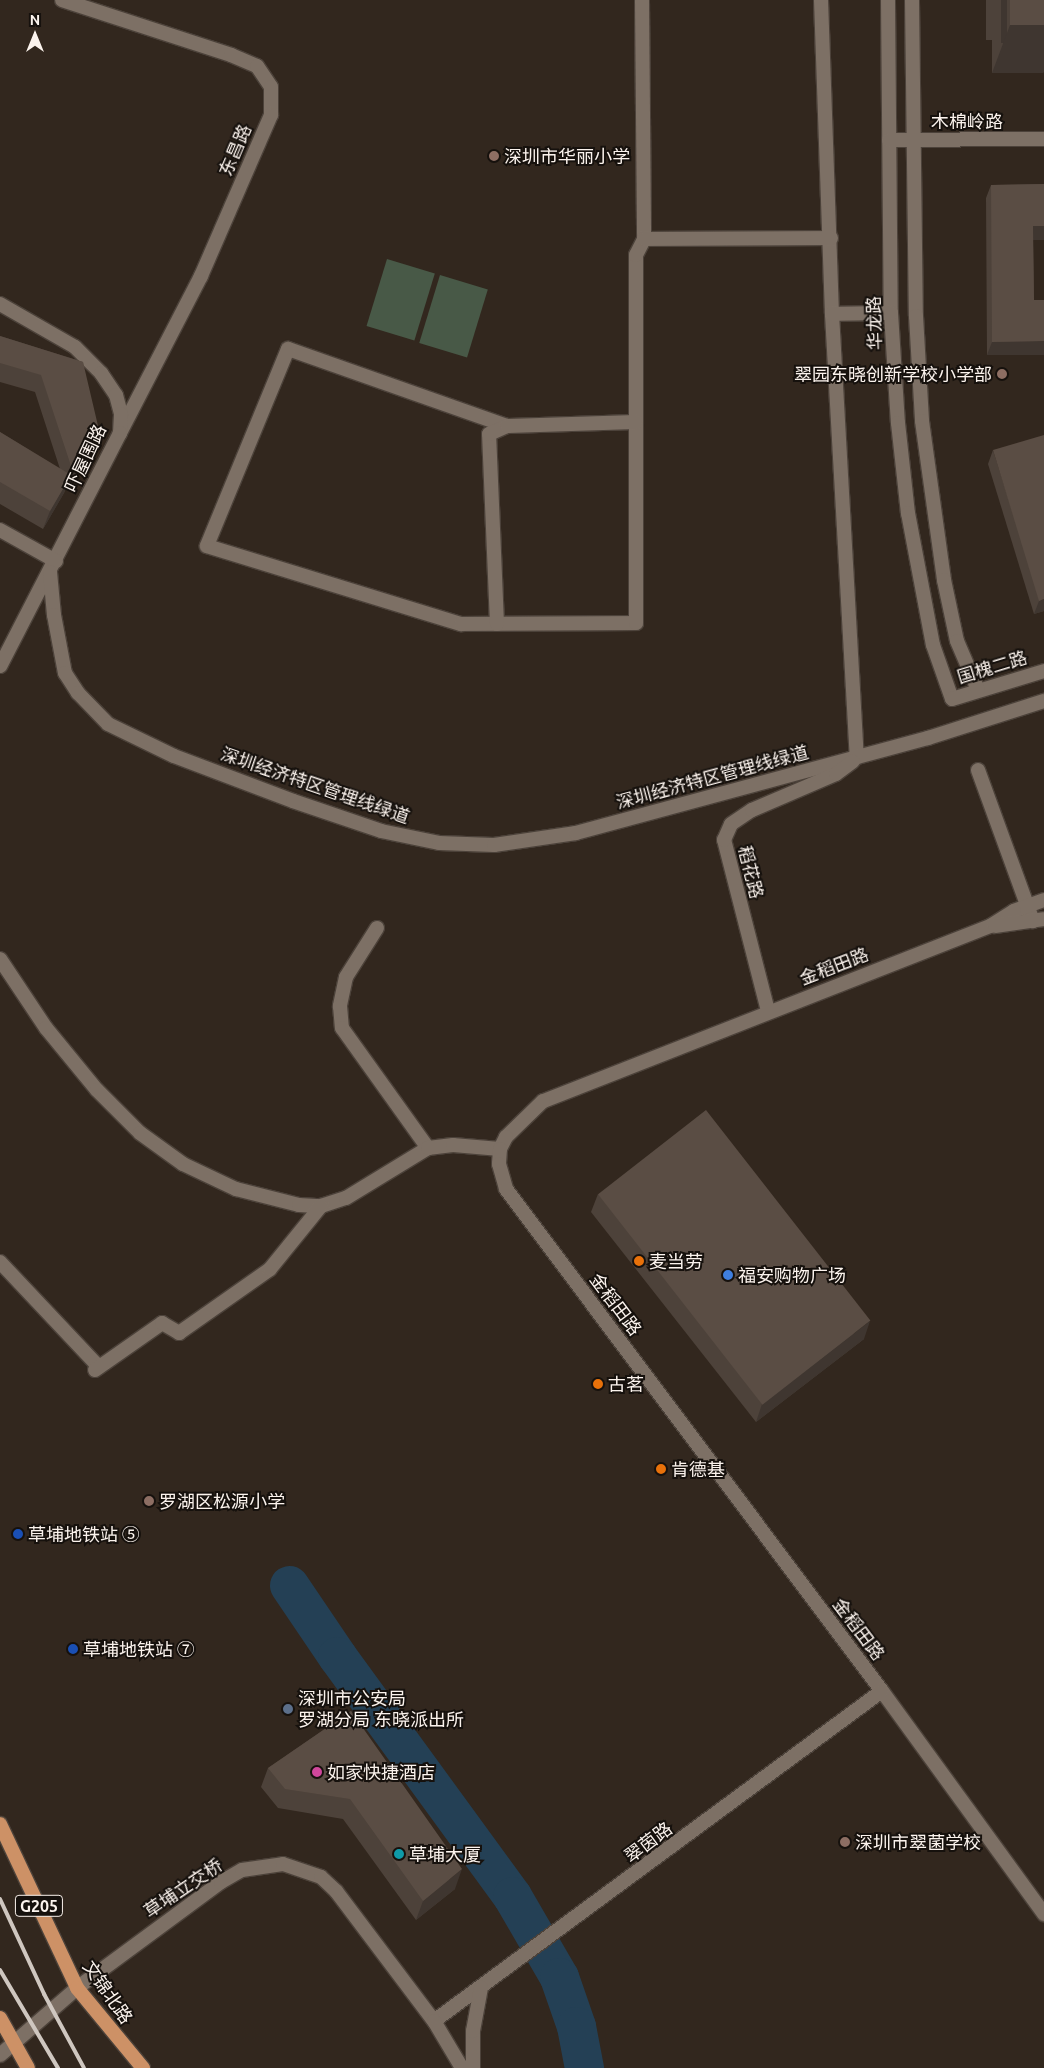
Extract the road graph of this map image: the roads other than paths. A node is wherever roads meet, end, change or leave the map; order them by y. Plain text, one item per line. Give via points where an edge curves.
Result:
1 (62, 0) edge
2 (642, 0) edge
3 (822, 0) edge
4 (888, 0) edge
5 (912, 0) edge
6 (889, 140) junction
7 (914, 140) junction
8 (1044, 140) edge
9 (831, 238) junction
10 (644, 239) junction
11 (0, 304) edge
12 (891, 313) junction
13 (832, 314) junction
14 (636, 422) junction
15 (507, 426) junction
16 (120, 433) junction
17 (0, 530) edge
18 (53, 567) junction
19 (497, 624) junction
20 (0, 666) edge
21 (1044, 671) edge
22 (978, 690) junction
23 (952, 699) joint
24 (1044, 701) edge
25 (857, 757) junction
26 (978, 770) dead end
27 (1044, 900) edge
28 (1028, 905) junction
29 (1038, 920) edge
30 (990, 926) junction
31 (377, 928) dead end
32 (0, 958) edge
33 (768, 1011) junction
34 (428, 1148) junction
35 (500, 1149) junction
36 (322, 1206) junction
37 (0, 1262) edge
38 (882, 1691) junction
39 (0, 1824) edge
40 (1044, 1914) edge
41 (77, 1988) junction
42 (481, 1988) junction
43 (0, 2018) edge
44 (434, 2021) junction
45 (14, 2044) junction
46 (0, 2055) edge
47 (28, 2068) edge
48 (143, 2068) edge
49 (462, 2068) edge
50 (473, 2068) edge

1 - 16 street, 东昌路 via 231,55 257,66 271,87 271,115 201,276
2 - 10 street
3 - 9 street
4 - 6 street, 华龙路
5 - 7 street
6 - 7 street, 木棉岭路
6 - 12 street, 华龙路
7 - 8 street, 木棉岭路
7 - 22 street via 916,316 922,421 944,580 956,641
9 - 10 street
9 - 13 street
10 - 14 street via 636,255
11 - 16 street, 吓屋围路 via 75,347 101,373 116,395 121,414
12 - 13 street
12 - 23 street, 华龙路 via 908,513 933,645
13 - 25 street
14 - 15 street
14 - 19 street via 636,623
15 - 19 street via 489,434
15 - 19 street via 288,349 207,546 461,624
16 - 18 street, 吓屋围路
17 - 18 street
18 - 20 street, 吓屋围路
18 - 25 street, 深圳经济特区管理线绿道 via 54,615 65,673 78,693 108,724 174,756 381,831 439,843 494,845 576,833
21 - 22 street, 国槐二路
22 - 23 street, 国槐二路
24 - 25 street, 深圳经济特区管理线绿道
25 - 33 street, 稻花路 via 836,774 752,810 731,824 724,840
26 - 28 street
27 - 28 street, 金稻田路
28 - 29 street
28 - 30 street, 金稻田路
29 - 30 street, 金稻田路
30 - 33 street, 金稻田路
31 - 34 street via 346,977 340,1006 342,1028
32 - 36 street via 46,1028 97,1090 140,1133 183,1164 236,1189 299,1205
33 - 35 street, 金稻田路 via 543,1101 514,1127
34 - 35 street via 454,1145
34 - 36 street via 346,1198
35 - 38 street, 金稻田路 via 501,1178 506,1189
36 - 37 street via 270,1269 179,1332 162,1323 97,1368
38 - 40 street, 金稻田路
38 - 42 street, 翠茵路
39 - 41 highway, 文锦北路 / G205
41 - 44 street, 草埔立交桥 via 221,1882 242,1870 284,1864 321,1877 336,1891
41 - 45 street, 草埔立交桥
41 - 48 highway, 文锦北路 / G205
42 - 44 street, 翠茵路
42 - 50 street via 473,2031
43 - 45 highway
44 - 49 street, 草埔立交桥
45 - 46 street, 草埔立交桥
45 - 47 highway

